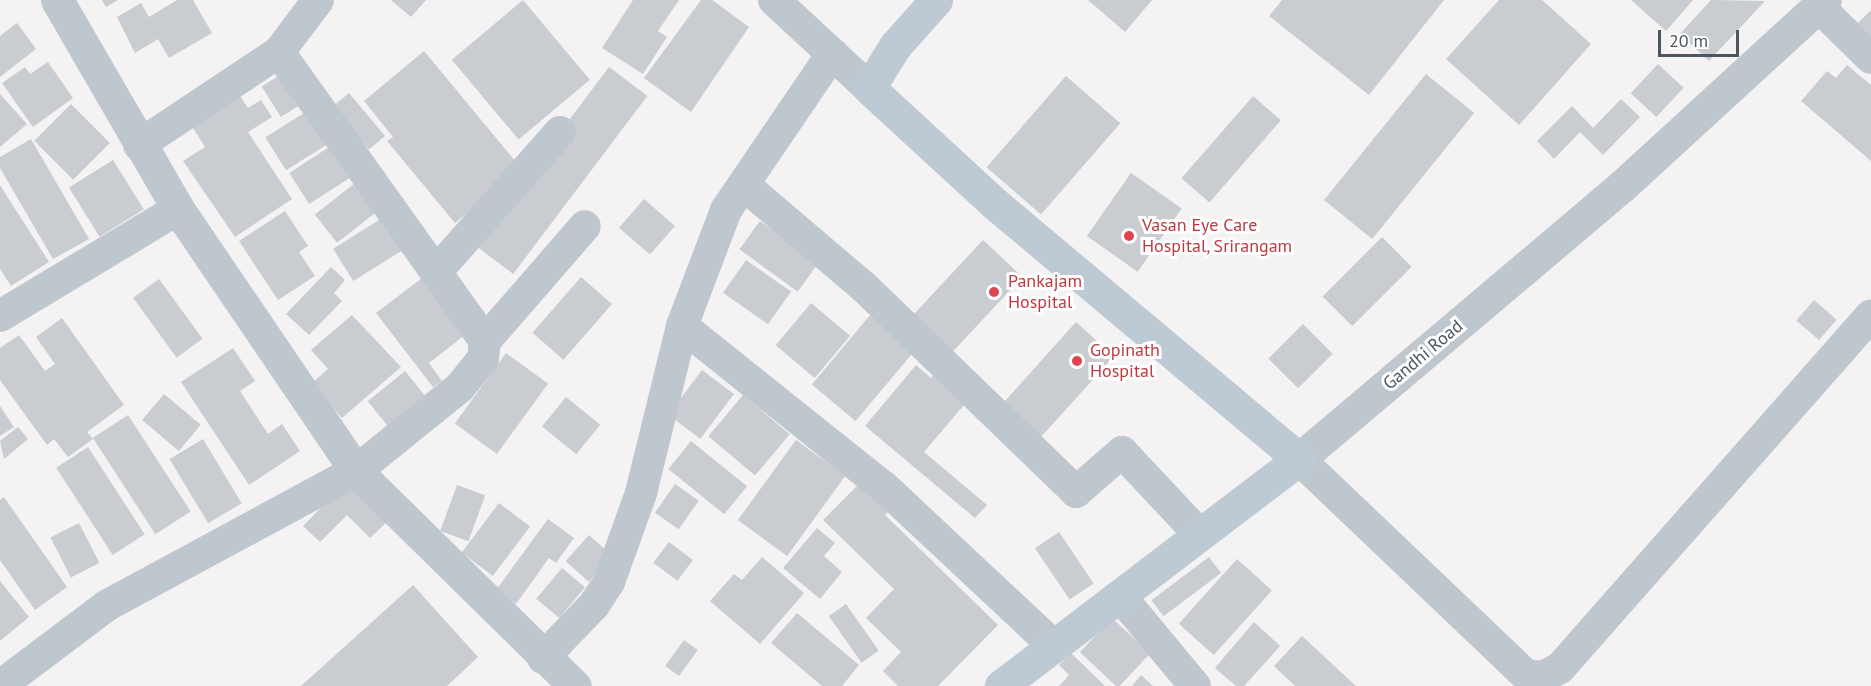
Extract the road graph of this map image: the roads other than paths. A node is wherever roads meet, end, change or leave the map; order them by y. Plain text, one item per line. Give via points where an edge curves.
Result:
1 (57, 0) edge
2 (318, 0) edge
3 (774, 0) edge
4 (936, 0) edge
5 (1821, 3) edge
6 (279, 52) junction
7 (832, 54) junction
8 (1871, 58) edge
9 (868, 88) junction
10 (560, 132) dead end
11 (139, 145) junction
12 (744, 185) junction
13 (178, 209) junction
14 (585, 226) dead end
15 (436, 272) junction
16 (1871, 315) edge
17 (0, 316) edge
18 (682, 326) junction
19 (485, 341) junction
20 (1299, 459) junction
21 (356, 471) junction
22 (1200, 535) junction
23 (1121, 597) junction
24 (1054, 646) junction
25 (559, 672) edge
26 (1540, 681) edge
27 (0, 686) edge
28 (1001, 686) edge
29 (1195, 686) edge

1 - 11 street
2 - 6 street
3 - 7 street
4 - 9 main road via 895,46
5 - 8 street
5 - 20 street, Gandhi Road via 1622,186
6 - 11 street
6 - 15 street
7 - 9 street
7 - 12 street
9 - 20 main road via 994,202
10 - 15 street
11 - 13 street
12 - 18 street via 726,210
12 - 22 street via 864,287 1076,492 1122,452
13 - 17 street
13 - 21 street
14 - 19 street
15 - 19 street
16 - 26 street via 1560,668
18 - 24 street via 884,486
18 - 25 street via 641,493 609,582
19 - 21 street via 477,371
20 - 22 main road, Gandhi Road
20 - 26 street via 1526,675
21 - 25 street
21 - 27 street via 106,606
22 - 23 main road, Gandhi Road
23 - 24 main road, Gandhi Road
23 - 29 street
24 - 28 main road, Gandhi Road

